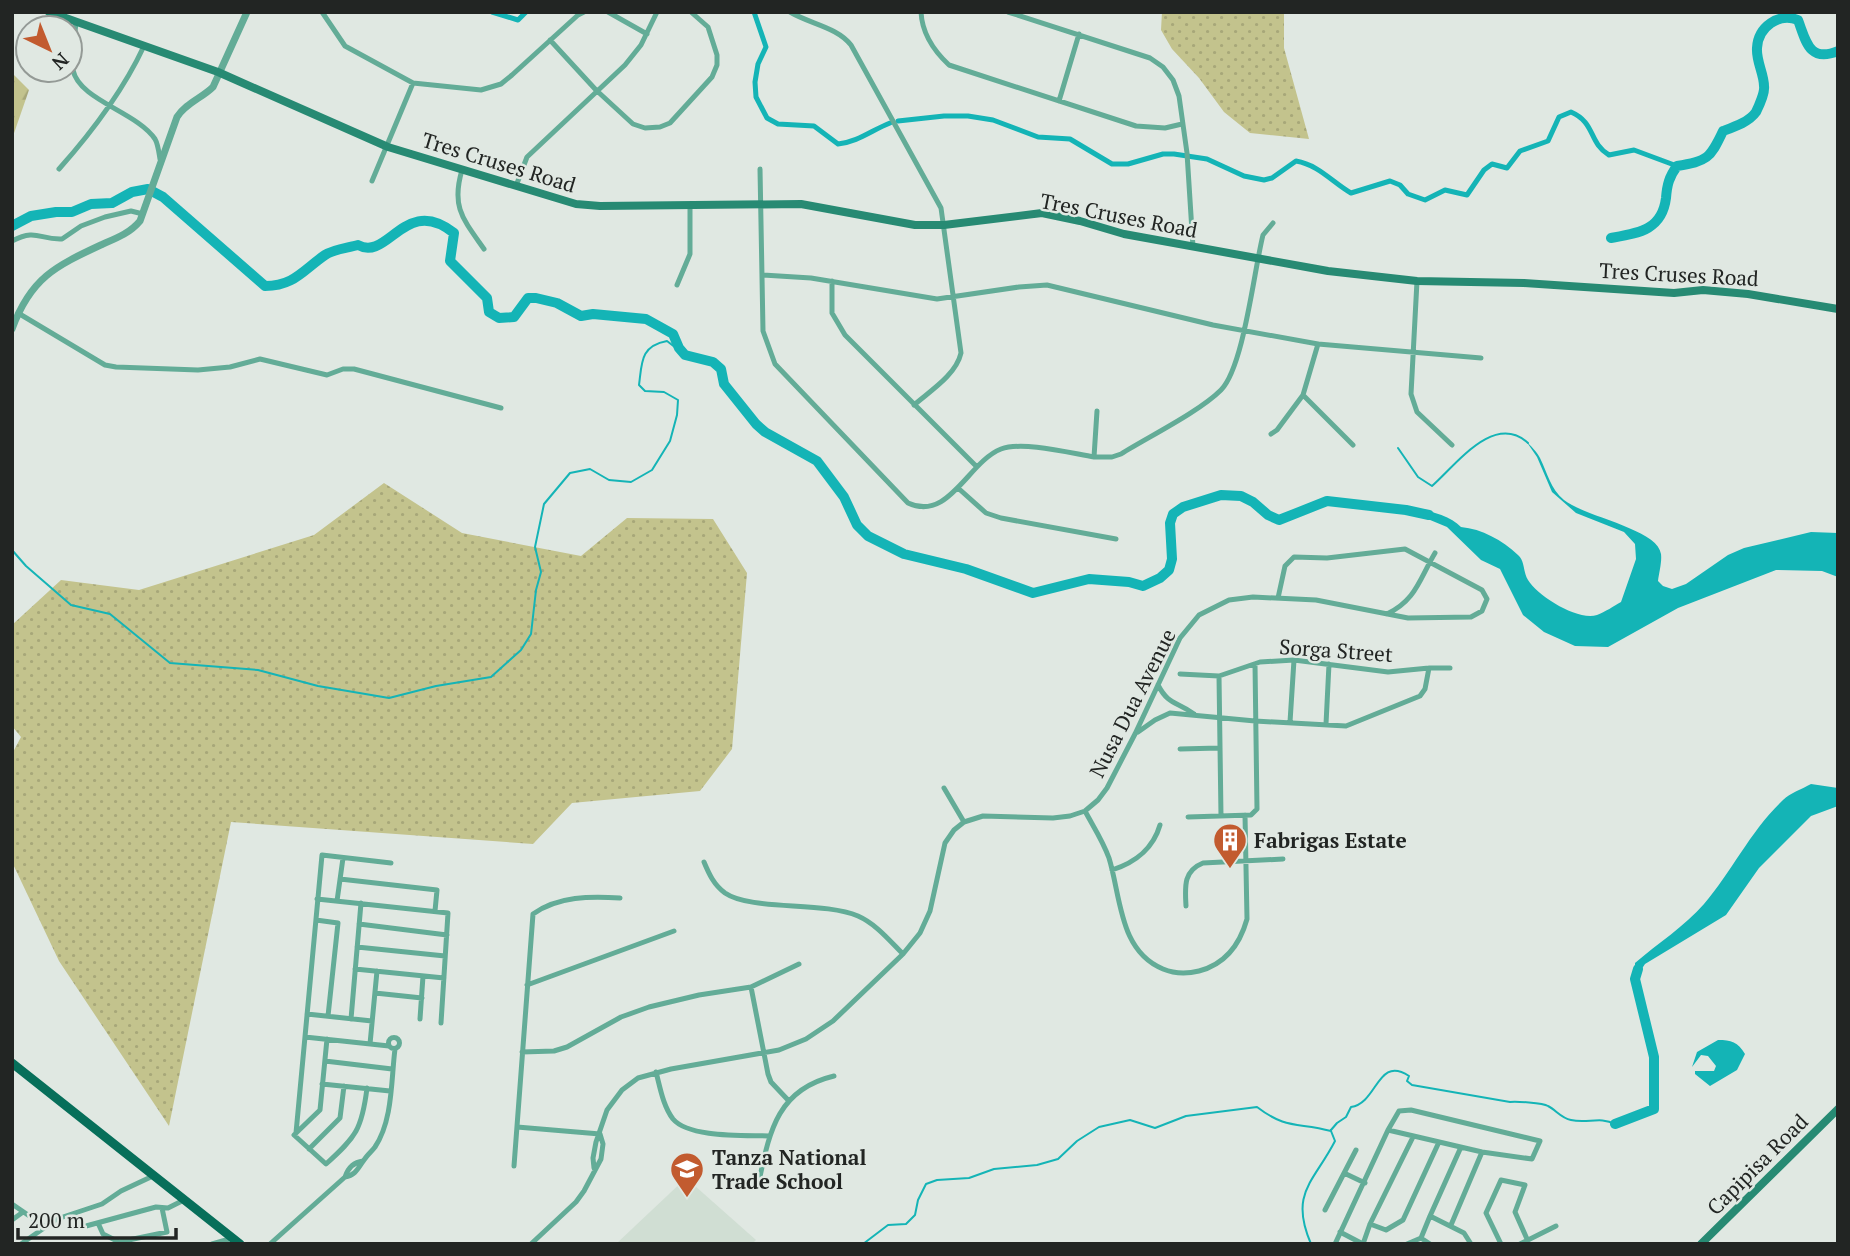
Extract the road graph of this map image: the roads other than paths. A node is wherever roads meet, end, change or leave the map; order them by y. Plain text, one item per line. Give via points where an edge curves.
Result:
1 (247, 12) edge
2 (322, 12) edge
3 (584, 12) edge
4 (608, 12) edge
5 (657, 12) edge
6 (691, 12) edge
7 (790, 12) edge
8 (921, 12) edge
9 (1008, 12) edge
10 (84, 25) edge
11 (647, 34) junction
12 (1079, 34) junction
13 (550, 40) junction
14 (144, 46) junction
15 (218, 72) junction
16 (413, 83) junction
17 (81, 84) edge
18 (596, 90) junction
19 (1059, 101) junction
20 (110, 104) junction
21 (1182, 124) junction
22 (387, 147) junction
23 (161, 162) junction
24 (59, 169) dead end
25 (760, 169) dead end
26 (462, 170) junction
27 (372, 181) dead end
28 (516, 186) junction
29 (761, 204) junction
30 (690, 206) junction
31 (143, 214) junction
32 (1273, 223) dead end
33 (944, 225) junction
34 (12, 240) edge
35 (1193, 247) junction
36 (484, 249) dead end
37 (1258, 258) junction
38 (762, 275) junction
39 (832, 281) junction
40 (1417, 281) junction
41 (677, 285) dead end
42 (953, 297) junction
43 (1838, 309) edge
44 (18, 313) junction
45 (12, 329) edge
46 (1244, 331) junction
47 (1318, 344) junction
48 (1412, 353) junction
49 (1481, 358) dead end
50 (1303, 396) junction
51 (914, 405) junction
52 (501, 408) dead end
53 (1097, 411) dead end
54 (1271, 434) dead end
55 (1353, 445) dead end
56 (1452, 445) dead end
57 (1094, 457) junction
58 (976, 466) junction
59 (958, 488) junction
60 (1116, 539) dead end
61 (1434, 553) dead end
62 (1430, 562) junction
63 (1278, 598) junction
64 (1387, 614) junction
65 (1294, 660) junction
66 (1255, 664) junction
67 (1329, 664) junction
68 (1429, 668) junction
69 (1450, 668) dead end
70 (1180, 674) dead end
71 (1219, 676) junction
72 (1158, 685) junction
73 (1172, 703) junction
74 (1170, 713) junction
75 (1194, 714) junction
76 (1218, 718) junction
77 (1255, 721) junction
78 (1290, 722) junction
79 (1326, 724) junction
80 (1135, 734) junction
81 (1219, 748) junction
82 (1180, 749) dead end
83 (944, 788) dead end
84 (1085, 811) junction
85 (1245, 815) junction
86 (1221, 816) junction
87 (1188, 817) dead end
88 (964, 822) junction
89 (1160, 825) dead end
90 (343, 858) junction
91 (1283, 859) dead end
92 (1246, 861) junction
93 (704, 862) dead end
94 (391, 863) dead end
95 (1112, 870) junction
96 (340, 879) junction
97 (620, 898) dead end
98 (317, 899) junction
99 (337, 901) junction
100 (361, 903) junction
101 (1186, 906) dead end
102 (435, 911) junction
103 (316, 920) junction
104 (359, 925) junction
105 (674, 931) dead end
106 (447, 935) junction
107 (357, 947) junction
108 (903, 954) junction
109 (445, 956) junction
110 (799, 964) dead end
111 (355, 969) junction
112 (377, 971) junction
113 (424, 976) junction
114 (444, 978) junction
115 (527, 985) junction
116 (751, 987) junction
117 (375, 993) junction
118 (422, 998) junction
119 (307, 1014) junction
120 (328, 1016) junction
121 (351, 1019) junction
122 (420, 1019) dead end
123 (372, 1021) junction
124 (441, 1023) dead end
125 (305, 1037) junction
126 (327, 1039) junction
127 (370, 1044) junction
128 (522, 1052) junction
129 (762, 1053) junction
130 (325, 1062) junction
131 (12, 1063) edge
132 (392, 1069) junction
133 (656, 1072) junction
134 (834, 1076) dead end
135 (323, 1084) junction
136 (344, 1086) junction
137 (367, 1088) junction
138 (390, 1091) junction
139 (788, 1100) junction
140 (1838, 1109) edge
141 (517, 1127) junction
142 (1388, 1130) junction
143 (296, 1133) junction
144 (600, 1134) junction
145 (769, 1136) junction
146 (1413, 1137) junction
147 (1439, 1142) junction
148 (1461, 1147) junction
149 (309, 1149) junction
150 (1356, 1150) dead end
151 (1482, 1152) junction
152 (514, 1166) dead end
153 (1344, 1173) junction
154 (153, 1176) junction
155 (1365, 1183) junction
156 (758, 1186) dead end
157 (184, 1200) junction
158 (12, 1204) edge
159 (162, 1208) junction
160 (1325, 1210) dead end
161 (23, 1212) junction
162 (1430, 1216) junction
163 (12, 1220) edge
164 (98, 1223) junction
165 (1370, 1224) junction
166 (1451, 1225) junction
167 (44, 1226) junction
168 (86, 1226) dead end
169 (1556, 1226) dead end
170 (1340, 1232) junction
171 (1420, 1238) junction
172 (1527, 1239) junction
173 (237, 1241) edge
174 (23, 1243) edge
175 (212, 1244) edge
176 (270, 1244) edge
177 (531, 1244) edge
178 (1335, 1244) edge
179 (1407, 1244) edge
180 (1430, 1244) edge
181 (1471, 1244) edge
182 (1501, 1244) edge
183 (1520, 1244) edge
184 (1701, 1244) edge

1 - 15 street
2 - 16 street via 345,46
3 - 13 street
4 - 11 street
5 - 11 street
6 - 18 street via 708,27 717,65 712,77 670,123 645,128 633,124
7 - 33 street via 843,35 851,45 941,208
8 - 19 street via 925,33 949,65
9 - 12 street
10 - 14 main road, Tres Cruses Road
11 - 18 street via 625,65
12 - 19 street
12 - 21 street via 1150,58 1163,67 1179,96
13 - 16 street via 501,84 481,89
13 - 18 street
14 - 15 main road, Tres Cruses Road
14 - 20 street
15 - 22 main road, Tres Cruses Road
15 - 23 street via 213,87 177,117
16 - 22 street
17 - 20 street
18 - 28 street via 527,157
19 - 21 street via 1136,127
20 - 23 street via 142,124 156,141
20 - 24 street
21 - 35 street
22 - 26 main road, Tres Cruses Road
22 - 27 street
23 - 31 street
25 - 29 street
26 - 28 main road, Tres Cruses Road
26 - 36 street via 458,207
28 - 30 main road, Tres Cruses Road via 576,204
29 - 30 main road, Tres Cruses Road
29 - 33 main road, Tres Cruses Road via 801,204 915,225
29 - 38 street
30 - 41 street via 690,254
31 - 34 street via 131,211 105,217 62,239 25,234
31 - 44 street via 127,233 48,274 32,288
32 - 37 street via 1263,235
33 - 35 main road, Tres Cruses Road via 1042,213
33 - 42 street
35 - 37 main road, Tres Cruses Road
37 - 40 main road, Tres Cruses Road
37 - 46 street
38 - 39 street
38 - 59 street via 763,331 780,370 908,503 918,508 933,506
39 - 42 street via 937,299
39 - 51 street via 836,323
40 - 43 main road, Tres Cruses Road via 1674,293 1703,290
40 - 48 street
42 - 46 street via 1046,285
42 - 51 street via 961,344 959,362
44 - 45 street
44 - 52 street via 105,365 198,370 260,359 327,375 354,369
46 - 47 street
46 - 57 street via 1221,389 1121,454
47 - 48 street
47 - 50 street
48 - 49 street
48 - 56 street via 1411,394 1417,412
50 - 54 street
50 - 55 street
51 - 58 street
53 - 57 street
57 - 58 street via 1012,447
58 - 59 street
59 - 60 street via 986,513 1000,518
61 - 62 street
62 - 63 street via 1405,550 1294,557 1285,566
62 - 64 street via 1413,595
62 - 64 street, Nusa Dua Avenue via 1482,590 1487,599 1482,611 1471,617
63 - 64 street, Nusa Dua Avenue via 1316,600
63 - 72 street, Nusa Dua Avenue via 1229,600 1199,615 1180,638
65 - 66 street, Sorga Street
65 - 67 street, Sorga Street
65 - 78 street
66 - 71 street, Sorga Street
66 - 77 street
67 - 68 street, Sorga Street via 1388,672
67 - 79 street
68 - 69 street, Sorga Street
68 - 79 street via 1425,689 1413,700 1346,726
70 - 71 street, Sorga Street
71 - 76 street
72 - 73 street
72 - 80 street, Nusa Dua Avenue
73 - 74 street
73 - 75 street
74 - 75 street
74 - 80 street
75 - 76 street
76 - 77 street
76 - 81 street
77 - 78 street
77 - 85 street via 1256,811
78 - 79 street
80 - 84 street, Nusa Dua Avenue via 1103,794
81 - 82 street
81 - 86 street
83 - 88 street
84 - 88 street via 1054,818 983,816
84 - 95 street
85 - 86 street
85 - 92 street
86 - 87 street
88 - 108 street via 945,843 930,911
89 - 95 street via 1150,848
90 - 94 street
90 - 96 street
90 - 98 street via 322,855
91 - 92 street
92 - 95 street via 1247,919 1238,943 1218,963 1187,973 1157,966 1133,945
92 - 101 street via 1194,867 1185,887
93 - 108 street via 716,885 734,898 858,916
96 - 99 street
96 - 102 street via 437,890
97 - 115 street via 578,897 533,914
98 - 99 street
98 - 103 street
99 - 100 street
100 - 102 street
100 - 104 street
102 - 106 street via 447,913
103 - 119 street
103 - 120 street via 338,923
104 - 106 street
104 - 107 street
105 - 115 street
106 - 109 street
107 - 109 street
107 - 111 street
108 - 129 street via 819,1031 793,1045
109 - 114 street
110 - 116 street
111 - 112 street
111 - 121 street
112 - 113 street
112 - 117 street
113 - 114 street
113 - 118 street
114 - 124 street
115 - 128 street
116 - 128 street via 649,1007 560,1049
116 - 129 street
117 - 118 street
117 - 123 street
118 - 122 street
119 - 120 street
119 - 125 street
120 - 121 street
121 - 123 street
123 - 127 street
125 - 126 street
125 - 143 street
126 - 127 street
126 - 130 street
127 - 132 street via 392,1047
128 - 141 street
129 - 133 street
129 - 139 street via 771,1082
130 - 132 street
130 - 135 street
131 - 154 main road
132 - 138 street
133 - 144 street via 622,1090 607,1110
133 - 145 street via 671,1117 686,1129
134 - 139 street via 809,1084
135 - 136 street
135 - 143 street via 320,1110
136 - 137 street
136 - 149 street via 340,1118
137 - 138 street
137 - 149 street via 363,1119 352,1140 326,1164
138 - 176 street via 387,1120 361,1167
139 - 145 street
140 - 184 main road, Capipisa Road
141 - 144 street
141 - 152 street
142 - 146 street
142 - 151 street via 1399,1111 1411,1110 1540,1141 1532,1159
142 - 155 street
143 - 149 street
144 - 177 street via 584,1191
145 - 156 street
146 - 147 street
146 - 165 street
147 - 148 street
147 - 165 street via 1403,1220 1386,1230
148 - 151 street
148 - 162 street
150 - 153 street
151 - 166 street
153 - 155 street
153 - 160 street
154 - 157 main road
154 - 167 street via 102,1204
155 - 170 street
157 - 159 street
157 - 173 main road
158 - 161 street
159 - 164 street
159 - 164 street via 167,1232 118,1242 103,1234
161 - 163 street
161 - 167 street
162 - 166 street
162 - 171 street
164 - 168 street
165 - 170 street via 1363,1244
166 - 181 street
167 - 174 street
169 - 172 street
170 - 178 street
171 - 179 street
171 - 180 street
172 - 182 street via 1515,1212 1525,1185 1502,1180 1486,1213
172 - 183 street
173 - 175 street

